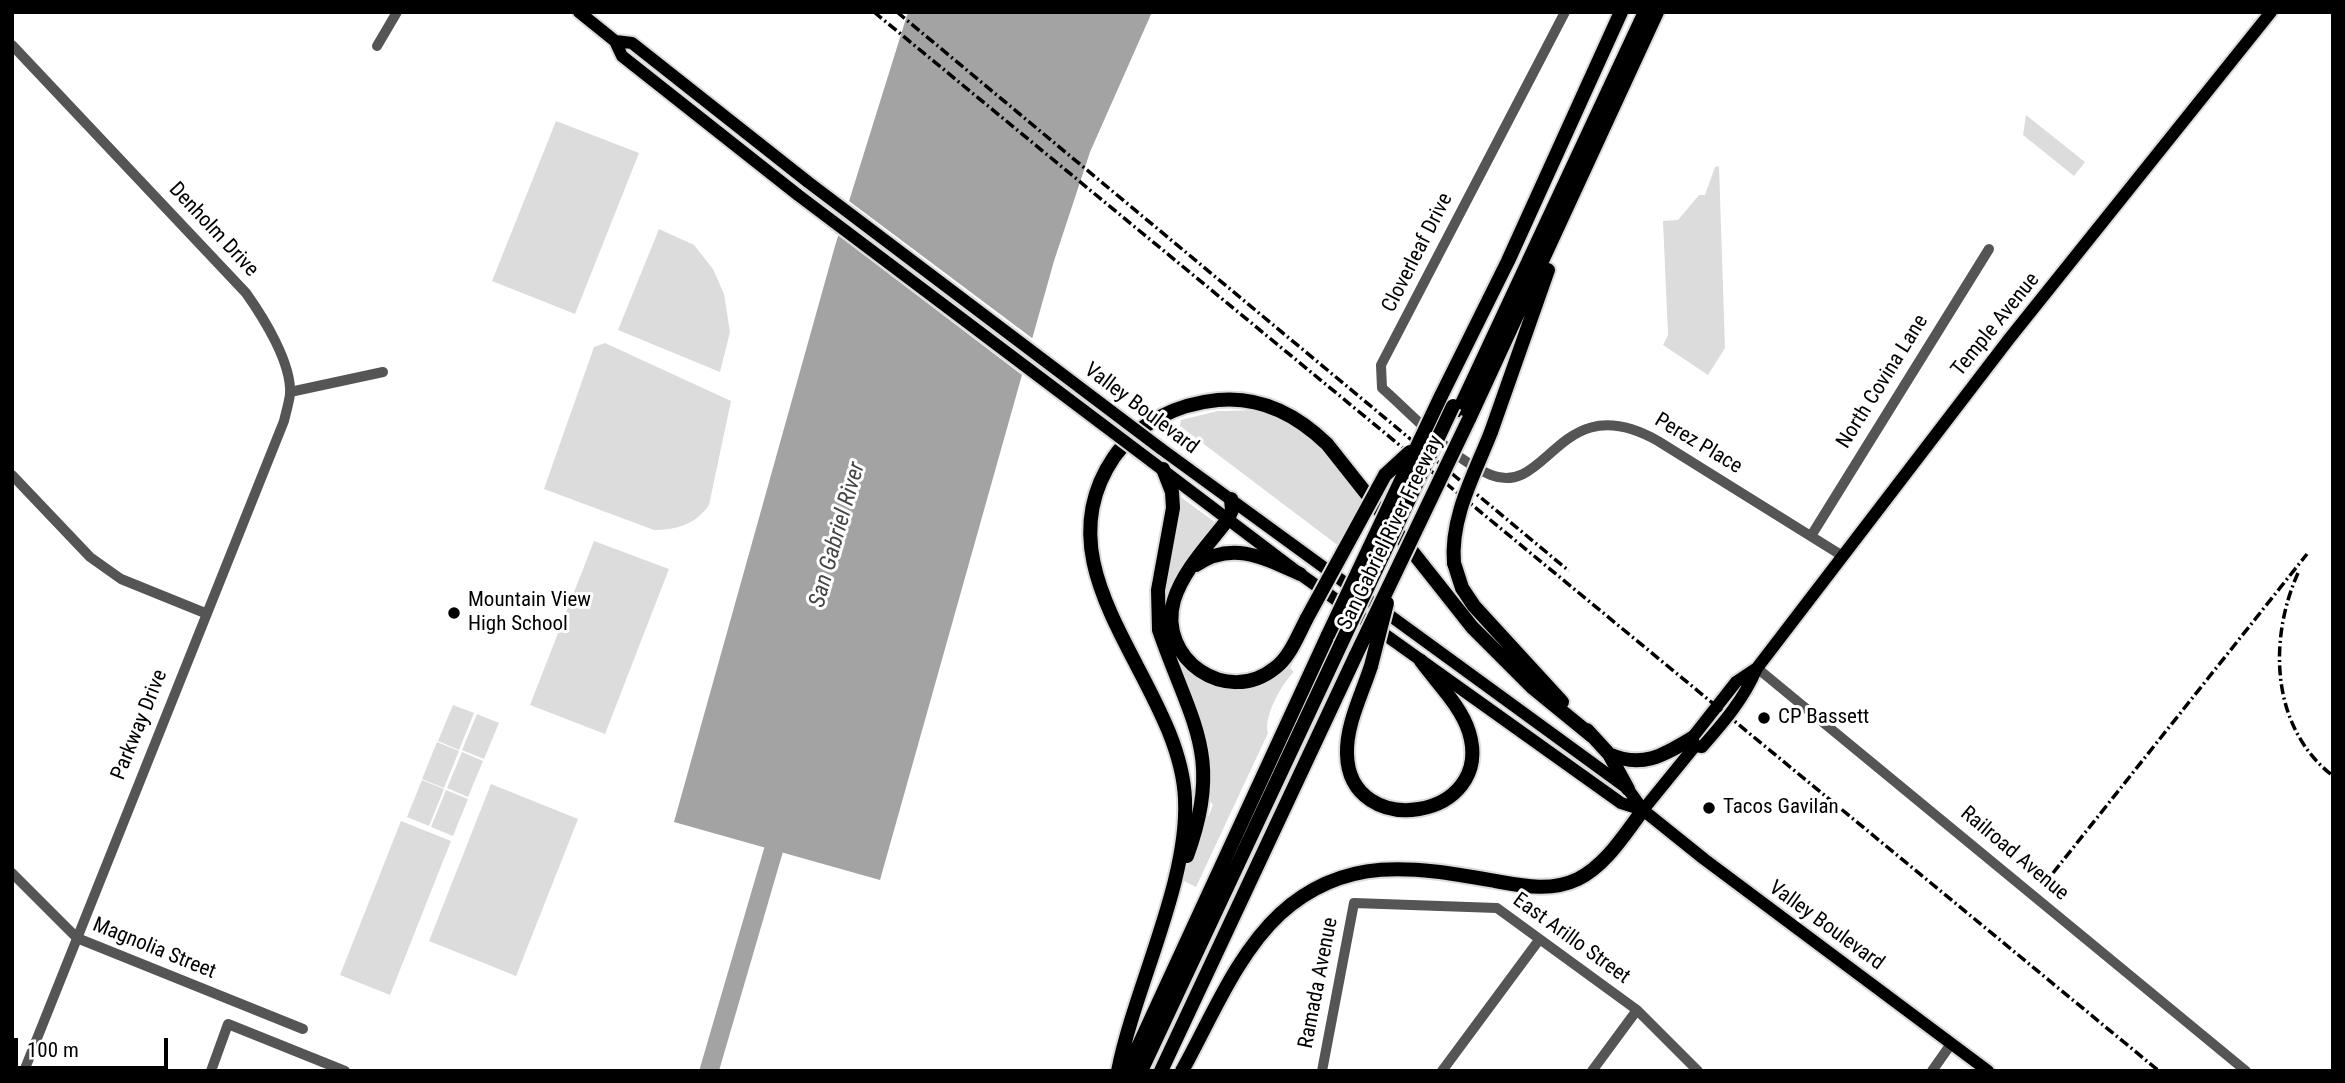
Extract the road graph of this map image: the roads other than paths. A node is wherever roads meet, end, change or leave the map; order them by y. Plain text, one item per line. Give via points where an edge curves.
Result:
1 (397, 12) edge
2 (579, 12) edge
3 (1565, 12) edge
4 (1621, 12) edge
5 (1638, 12) edge
6 (1644, 12) edge
7 (1657, 12) edge
8 (2271, 12) edge
9 (615, 41) junction
10 (12, 45) edge
11 (377, 46) dead end
12 (1576, 193) junction
13 (1989, 249) dead end
14 (383, 372) dead end
15 (290, 392) junction
16 (1460, 412) junction
17 (1416, 446) junction
18 (1157, 465) junction
19 (12, 475) edge
20 (1492, 476) joint
21 (1231, 499) junction
22 (1228, 519) junction
23 (1811, 536) junction
24 (1841, 555) junction
25 (1396, 567) junction
26 (1192, 568) junction
27 (1300, 574) junction
28 (205, 613) junction
29 (1348, 649) junction
30 (1421, 661) junction
31 (1757, 668) junction
32 (1592, 736) junction
33 (1694, 742) junction
34 (1609, 754) junction
35 (1628, 789) junction
36 (1643, 810) junction
37 (12, 873) edge
38 (1354, 903) joint
39 (1165, 910) junction
40 (77, 938) junction
41 (1539, 940) junction
42 (1637, 1010) junction
43 (303, 1029) dead end
44 (1951, 1044) junction
45 (24, 1071) edge
46 (211, 1071) edge
47 (345, 1071) edge
48 (1118, 1071) edge
49 (1127, 1071) edge
50 (1141, 1071) edge
51 (1149, 1071) edge
52 (1161, 1071) edge
53 (1182, 1071) edge
54 (1322, 1071) edge
55 (1442, 1071) edge
56 (1592, 1071) edge
57 (1698, 1071) edge
58 (1932, 1071) edge
59 (1988, 1071) edge
60 (2246, 1071) edge

1 - 11 street
2 - 9 main road, Valley Boulevard
3 - 20 street, Cloverleaf Drive via 1380,370 1382,388 1467,463
4 - 17 highway, San Gabriel River Freeway, bridge via 1508,261
5 - 16 highway
6 - 16 highway
7 - 12 highway, San Gabriel River Freeway
8 - 24 main road, Temple Avenue
9 - 18 main road, Valley Boulevard, bridge via 622,55 798,195
9 - 21 main road, Valley Boulevard, bridge via 632,43 808,182
10 - 15 street, Denholm Drive via 246,293 273,338
12 - 16 highway, San Gabriel River Freeway
12 - 32 highway, bridge via 1453,538 1454,563 1474,606
13 - 23 street, North Covina Lane
14 - 15 street
15 - 28 street, Parkway Drive via 284,421
16 - 25 highway, San Gabriel River Freeway, bridge
16 - 29 highway, bridge
17 - 26 highway, bridge via 1385,475 1288,654 1264,676 1240,682 1213,678 1181,653 1171,624 1175,597
17 - 49 highway, San Gabriel River Freeway, bridge
18 - 22 main road, Valley Boulevard
18 - 39 highway via 1172,492 1173,508 1156,611 1159,630 1201,741 1206,771 1200,816
19 - 28 street via 90,557 121,579
20 - 23 street, Perez Place via 1525,473 1582,429 1618,424 1650,436
21 - 22 highway
21 - 35 main road, Valley Boulevard
22 - 26 highway
22 - 27 main road, Valley Boulevard
23 - 24 street, Perez Place
24 - 31 main road, Temple Avenue
25 - 29 highway, San Gabriel River Freeway, bridge
25 - 30 highway, bridge via 1347,755 1360,789 1380,804 1404,812 1441,803 1454,793 1465,777 1471,751 1465,723
26 - 27 highway via 1213,555 1244,552
27 - 30 main road, Valley Boulevard
28 - 40 street, Parkway Drive
29 - 50 highway
29 - 51 highway
29 - 52 highway, San Gabriel River Freeway
30 - 36 main road, Valley Boulevard via 1621,803
31 - 33 main road, Temple Avenue via 1736,682
31 - 60 street, Railroad Avenue
32 - 34 highway
32 - 39 highway via 1479,636 1327,444 1302,422 1273,408 1238,400 1196,403 1165,414 1130,438 1109,465 1095,497 1090,536 1101,590 1161,711 1183,778 1183,839
33 - 34 highway via 1645,761
33 - 36 main road, Temple Avenue
34 - 35 highway
35 - 36 main road, Valley Boulevard
36 - 44 main road, Valley Boulevard
36 - 53 highway via 1598,866 1562,884 1533,887 1398,867 1352,874 1314,890 1280,915 1252,947
37 - 40 street, Magnolia Street
38 - 41 street, East Arillo Street via 1497,908
38 - 54 street, Ramada Avenue
39 - 48 highway via 1127,1025
40 - 43 street, Magnolia Street
40 - 45 street, Parkway Drive
41 - 42 street, East Arillo Street
41 - 55 street
42 - 56 street
42 - 57 street, East Arillo Street
44 - 58 street
44 - 59 main road, Valley Boulevard
46 - 47 street via 228,1024

